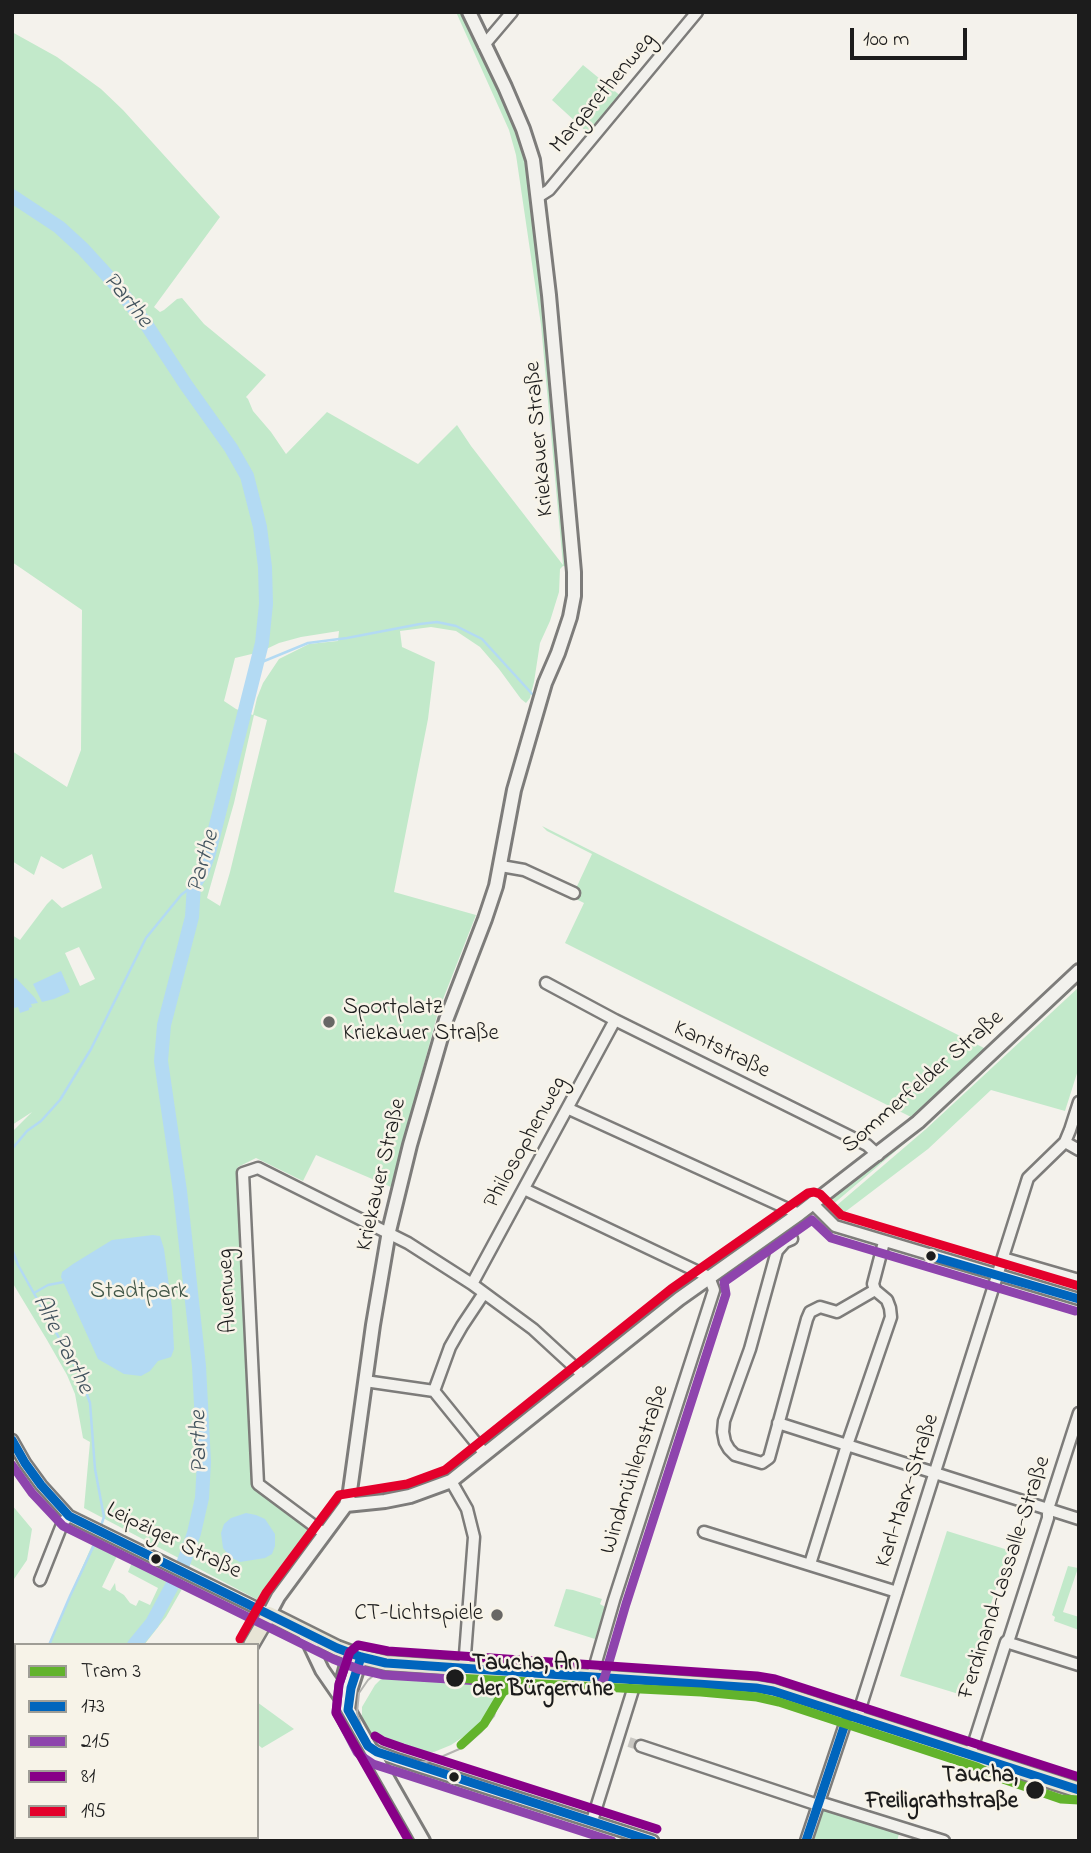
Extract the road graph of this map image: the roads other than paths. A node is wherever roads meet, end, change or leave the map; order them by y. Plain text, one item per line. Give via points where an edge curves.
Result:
1 (469, 12) edge
2 (512, 12) edge
3 (697, 12) edge
4 (484, 45) junction
5 (538, 197) junction
6 (501, 866) junction
7 (573, 892) dead end
8 (1079, 971) edge
9 (546, 983) dead end
10 (615, 1020) junction
11 (1079, 1102) edge
12 (569, 1109) junction
13 (1065, 1142) junction
14 (1079, 1150) edge
15 (878, 1155) junction
16 (524, 1189) junction
17 (813, 1204) junction
18 (799, 1214) junction
19 (389, 1231) junction
20 (792, 1239) dead end
21 (884, 1242) junction
22 (1003, 1258) junction
23 (997, 1276) junction
24 (709, 1277) junction
25 (1079, 1280) edge
26 (472, 1284) junction
27 (875, 1290) junction
28 (484, 1293) junction
29 (1079, 1299) edge
30 (583, 1375) junction
31 (365, 1381) junction
32 (434, 1391) junction
33 (1079, 1413) edge
34 (778, 1423) junction
35 (12, 1440) edge
36 (847, 1445) junction
37 (485, 1454) junction
38 (25, 1463) junction
39 (12, 1464) edge
40 (936, 1473) junction
41 (452, 1481) junction
42 (346, 1505) junction
43 (1048, 1509) junction
44 (69, 1516) junction
45 (1079, 1519) edge
46 (704, 1532) dead end
47 (325, 1534) junction
48 (810, 1564) junction
49 (40, 1580) dead end
50 (897, 1592) junction
51 (269, 1614) junction
52 (304, 1632) junction
53 (1006, 1642) junction
54 (252, 1643) edge
55 (355, 1655) junction
56 (1079, 1665) edge
57 (464, 1668) junction
58 (592, 1676) junction
59 (636, 1680) junction
60 (345, 1704) junction
61 (853, 1717) junction
62 (368, 1746) junction
63 (641, 1746) tunnel mouth
64 (970, 1755) junction
65 (1079, 1790) edge
66 (818, 1803) junction
67 (592, 1821) junction
68 (423, 1841) edge
69 (653, 1841) edge
70 (806, 1841) edge
71 (944, 1841) edge

1 - 4 street, Kriekauer Straße
2 - 4 street
3 - 5 street, Margarethenweg
4 - 5 street, Kriekauer Straße via 529,144
5 - 6 street, Kriekauer Straße via 570,512 574,596 514,790
6 - 7 street via 524,870
6 - 19 street, Kriekauer Straße via 446,1020
8 - 15 street, Sommerfelder Straße
9 - 10 street, Kantstraße
10 - 12 street, Philosophenweg
10 - 15 street, Kantstraße via 867,1145
11 - 13 street
12 - 16 street, Philosophenweg
12 - 18 street
13 - 14 street
13 - 22 street, Karl-Marx-Straße via 1028,1178
15 - 17 street, Sommerfelder Straße
16 - 24 street
16 - 26 street, Philosophenweg
17 - 18 street, Sommerfelder Straße
17 - 21 street via 835,1226
18 - 24 street, Sommerfelder Straße
19 - 26 street
19 - 31 street, Kriekauer Straße
19 - 47 street, Auenweg via 258,1168 243,1173 258,1483
20 - 34 street via 777,1252 724,1421 723,1437 735,1455 763,1463 769,1458
21 - 23 street
21 - 27 street via 873,1281
22 - 23 street, Karl-Marx-Straße
22 - 25 street
23 - 29 street
23 - 40 street, Karl-Marx-Straße
24 - 30 street, Sommerfelder Straße
24 - 58 street, Windmühlenstraße via 715,1290
26 - 28 street
27 - 34 street via 837,1312 820,1307 809,1314
27 - 36 street via 887,1300 891,1317
28 - 30 street via 534,1329
28 - 32 street via 450,1347
30 - 37 street, Sommerfelder Straße
31 - 32 street
31 - 42 street, Kriekauer Straße
32 - 37 street
33 - 43 street, Ferdinand-Lassalle-Straße
34 - 36 street
35 - 38 street, Leipziger Straße
36 - 40 street
36 - 48 street
37 - 41 street, Sommerfelder Straße
38 - 39 street
38 - 44 street, Leipziger Straße
40 - 43 street
40 - 50 street, Karl-Marx-Straße
41 - 42 street, Sommerfelder Straße via 410,1496
41 - 57 street via 467,1509 474,1538
42 - 47 street
43 - 45 street
43 - 53 street, Ferdinand-Lassalle-Straße
44 - 49 street
44 - 51 street, Leipziger Straße
46 - 48 street
47 - 51 street
48 - 50 street
50 - 61 street, Karl-Marx-Straße
51 - 52 main road, Leipziger Straße
51 - 54 main road
52 - 55 main road, Leipziger Straße
52 - 60 street
53 - 56 street
53 - 64 street, Ferdinand-Lassalle-Straße
55 - 57 main road, Leipziger Straße via 386,1663
55 - 60 street via 342,1683
57 - 58 main road, Leipziger Straße
58 - 59 main road, Leipziger Straße
59 - 61 main road, Leipziger Straße via 756,1688
59 - 67 street via 624,1740
60 - 62 street
61 - 64 main road, Leipziger Straße
61 - 66 street, Karl-Marx-Straße
62 - 67 street
62 - 68 street
63 - 66 street
64 - 65 main road, Leipziger Straße
66 - 70 street, Karl-Marx-Straße
66 - 71 street
67 - 69 street

